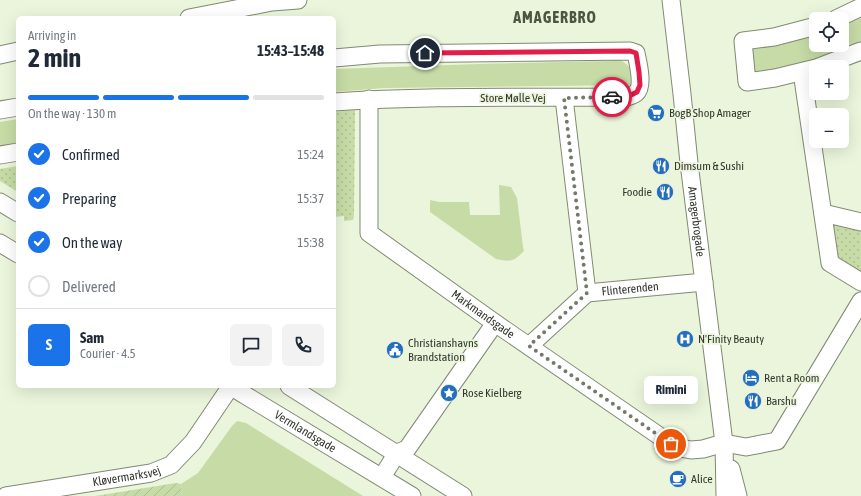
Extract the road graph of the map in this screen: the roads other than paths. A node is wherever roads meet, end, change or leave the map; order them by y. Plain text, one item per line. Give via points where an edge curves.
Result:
1 (298, 0) edge
2 (671, 0) edge
3 (861, 8) edge
4 (849, 13) edge
5 (199, 16) edge
6 (809, 28) edge
7 (16, 51) edge
8 (861, 51) edge
9 (0, 55) edge
10 (336, 58) edge
11 (836, 60) edge
12 (809, 70) edge
13 (564, 98) junction
14 (369, 99) junction
15 (814, 100) edge
16 (336, 102) edge
17 (16, 107) edge
18 (0, 110) edge
19 (16, 152) edge
20 (0, 155) edge
21 (0, 202) edge
22 (16, 212) edge
23 (823, 213) junction
24 (861, 222) edge
25 (0, 243) edge
26 (16, 253) edge
27 (704, 282) junction
28 (861, 282) edge
29 (587, 293) junction
30 (861, 301) edge
31 (495, 323) junction
32 (529, 346) junction
33 (230, 388) edge
34 (234, 388) edge
35 (292, 388) edge
36 (724, 443) junction
37 (397, 453) junction
38 (382, 477) junction
39 (6, 496) edge
40 (412, 496) edge
41 (463, 496) edge
42 (725, 496) edge
43 (738, 496) edge

1 - 5 street via 272,2
2 - 27 street, Amagerbrogade
3 - 4 street
6 - 12 street via 774,37 742,41 747,82
7 - 9 street
8 - 11 street
10 - 13 street, Store Mølle Vej via 470,52 636,53 640,85 637,92 627,97
13 - 14 street, Store Mølle Vej
13 - 29 street
14 - 16 street, Store Mølle Vej
14 - 31 street, Markmandsgade via 369,233
15 - 23 street
17 - 18 street
19 - 20 street
21 - 22 street
23 - 24 street
23 - 28 street via 830,263
25 - 26 street
27 - 29 street, Flinterenden
27 - 36 street, Amagerbrogade
29 - 32 street, Flinterenden
30 - 36 street via 776,441 746,447
31 - 32 street, Markmandsgade
31 - 37 street via 408,447
32 - 36 street, Markmandsgade via 671,444 692,450
33 - 39 street, Kløvermarksvej via 193,442 164,469
34 - 38 street, Vermlandsgade
35 - 37 street
36 - 42 street, Amagerbrogade
36 - 43 street, Amagerbrogade
37 - 38 street
37 - 41 street
38 - 40 street, Vermlandsgade

